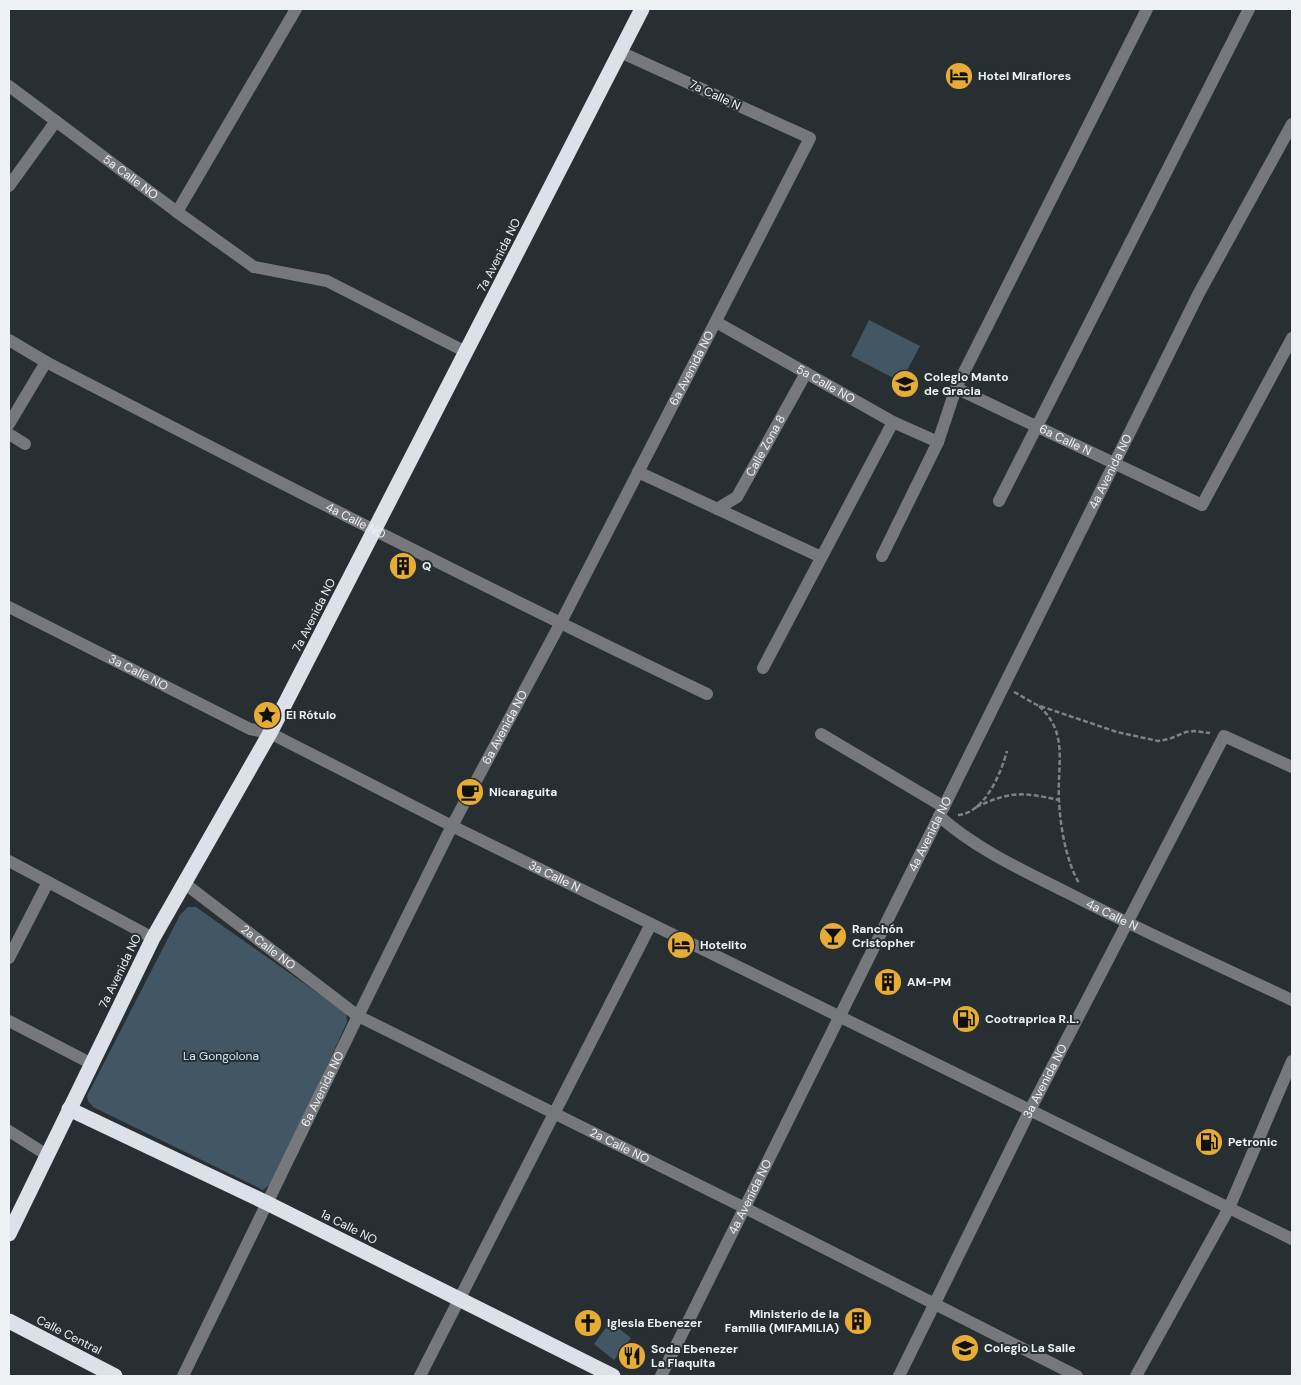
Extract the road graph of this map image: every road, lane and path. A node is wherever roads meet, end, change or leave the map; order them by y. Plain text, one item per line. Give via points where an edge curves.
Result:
1 (296, 9) edge
2 (642, 9) edge
3 (1147, 9) edge
4 (1249, 9) edge
5 (620, 52) junction
6 (9, 86) edge
7 (56, 121) junction
8 (1292, 124) edge
9 (810, 138) joint
10 (9, 186) edge
11 (177, 212) junction
12 (716, 322) junction
13 (1292, 338) edge
14 (9, 340) edge
15 (466, 352) junction
16 (46, 362) junction
17 (806, 373) junction
18 (956, 388) junction
19 (893, 422) junction
20 (9, 424) edge
21 (1036, 426) junction
22 (9, 434) edge
23 (938, 442) junction
24 (25, 444) dead end
25 (1114, 463) junction
26 (638, 472) junction
27 (999, 501) dead end
28 (717, 509) junction
29 (374, 530) junction
30 (882, 556) dead end
31 (821, 557) junction
32 (9, 607) edge
33 (560, 624) junction
34 (763, 668) dead end
35 (1004, 686) junction
36 (707, 694) dead end
37 (1038, 704) junction
38 (270, 733) junction
39 (821, 734) dead end
40 (1224, 736) junction
41 (1007, 751) dead end
42 (1292, 767) edge
43 (1059, 800) junction
44 (975, 808) junction
45 (942, 811) junction
46 (452, 826) junction
47 (9, 861) edge
48 (48, 882) junction
49 (184, 883) junction
50 (1081, 886) dead end
51 (1127, 923) junction
52 (651, 924) junction
53 (153, 938) junction
54 (9, 958) edge
55 (1292, 1000) edge
56 (358, 1016) junction
57 (840, 1017) junction
58 (9, 1022) edge
59 (1292, 1060) edge
60 (92, 1064) junction
61 (69, 1109) junction
62 (1030, 1110) junction
63 (554, 1113) junction
64 (9, 1131) edge
65 (47, 1155) junction
66 (268, 1203) junction
67 (744, 1208) junction
68 (1229, 1208) junction
69 (9, 1234) edge
70 (1292, 1239) edge
71 (460, 1300) junction
72 (934, 1304) junction
73 (9, 1321) edge
74 (115, 1376) edge
75 (182, 1376) edge
76 (420, 1376) edge
77 (613, 1376) edge
78 (661, 1376) edge
79 (899, 1376) edge
80 (1077, 1376) edge
81 (1136, 1376) edge

1 - 11 street
2 - 5 highway, 7a Avenida NO
3 - 18 street
4 - 21 street
5 - 9 street, 7a Calle N
5 - 15 highway, 7a Avenida NO
6 - 7 street, 5a Calle NO
7 - 10 street
7 - 11 street, 5a Calle NO
8 - 25 street, 4a Avenida NO via 1199,293
9 - 12 street, 6a Avenida NO
11 - 15 street, 5a Calle NO via 254,268 327,281
12 - 17 street, 5a Calle NO
12 - 26 street, 6a Avenida NO
13 - 25 street, 6a Calle N via 1202,505
14 - 16 street, 4a Calle NO
15 - 29 highway, 7a Avenida NO
16 - 20 street
16 - 29 street, 4a Calle NO
17 - 19 street, 5a Calle NO
17 - 28 street, Calle Zona 8 via 737,497
18 - 21 street, 6a Calle N
18 - 23 street
19 - 23 street, 5a Calle NO
19 - 31 street
21 - 25 street, 6a Calle N
21 - 27 street
22 - 24 street
23 - 30 street
25 - 35 street, 4a Avenida NO
26 - 28 street
26 - 33 street, 6a Avenida NO
28 - 31 street
29 - 33 street, 4a Calle NO
29 - 38 highway, 7a Avenida NO
31 - 34 street
32 - 38 street, 3a Calle NO via 250,729
33 - 36 street, 4a Calle NO
33 - 46 street, 6a Avenida NO
35 - 37 path
35 - 45 street, 4a Avenida NO
37 - 40 path via 1117,732 1158,741 1194,731
37 - 43 path via 1055,725 1059,741
38 - 46 street, 3a Calle N
38 - 49 highway, 7a Avenida NO
39 - 45 street, 4a Calle N
40 - 42 street
40 - 51 street, 3a Avenida NO
41 - 44 path via 992,788
43 - 44 path via 1023,793 1007,794
43 - 50 path via 1071,865
44 - 45 path via 963,814
45 - 51 street, 4a Calle N via 951,826 1006,862
45 - 57 street, 4a Avenida NO
46 - 52 street, 3a Calle N
46 - 56 street, 6a Avenida NO
47 - 48 street
48 - 53 street
48 - 54 street
49 - 53 highway, 7a Avenida NO
49 - 56 street, 2a Calle NO
51 - 55 street, 4a Calle N
51 - 62 street, 3a Avenida NO
52 - 57 street, 3a Calle N
52 - 63 street
53 - 60 highway, 7a Avenida NO
56 - 63 street, 2a Calle NO
56 - 66 street, 6a Avenida NO
57 - 62 street, 3a Calle N
57 - 67 street, 4a Avenida NO
58 - 60 street
59 - 68 street
60 - 61 highway, 7a Avenida NO
61 - 65 highway, 7a Avenida NO
61 - 66 highway, 1a Calle NO
62 - 68 street, 3a Calle N
62 - 72 street, 3a Avenida NO
63 - 67 street, 2a Calle NO
63 - 71 street
64 - 65 street
65 - 69 highway, 7a Avenida NO
66 - 71 highway, 1a Calle NO
66 - 75 street, 6a Avenida NO
67 - 72 street, 2a Calle NO
67 - 78 street, 4a Avenida NO
68 - 70 street, 3a Calle N
68 - 81 street
71 - 76 street
71 - 77 highway, 1a Calle NO
72 - 79 street, 3a Avenida NO
72 - 80 street, 2a Calle NO
73 - 74 highway, Calle Central

